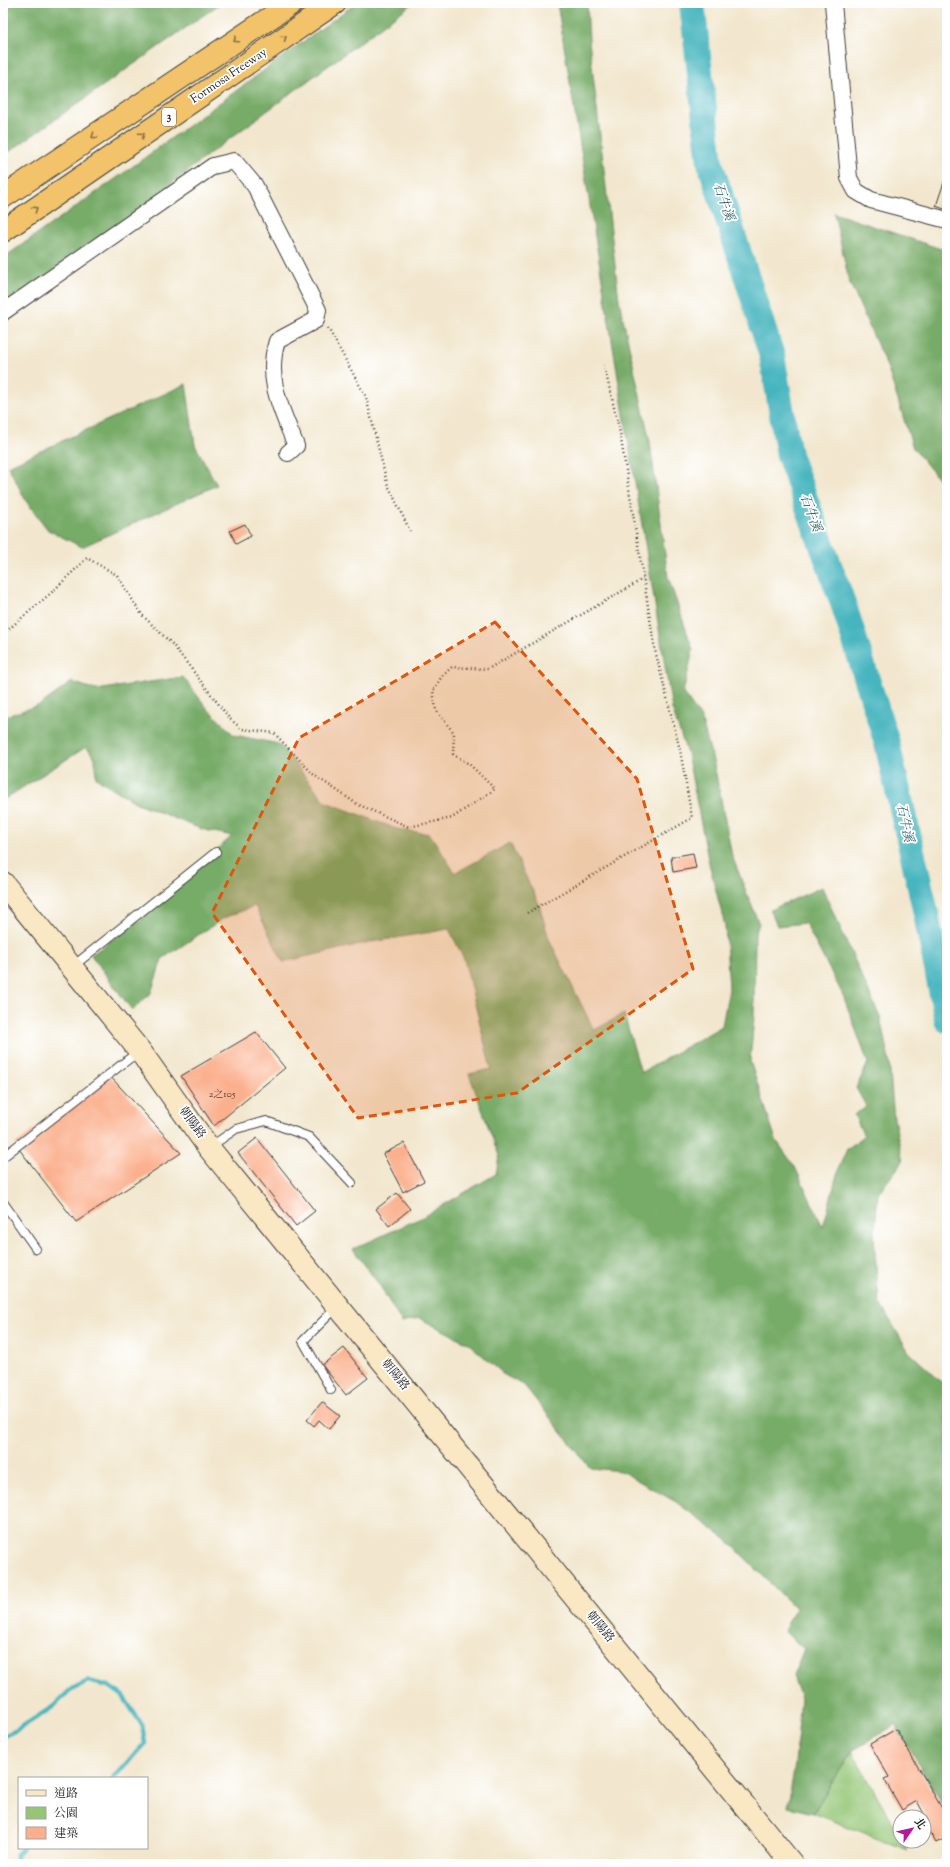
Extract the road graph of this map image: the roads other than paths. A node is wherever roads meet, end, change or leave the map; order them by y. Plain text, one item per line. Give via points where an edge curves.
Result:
1 (292, 3) edge
2 (335, 3) edge
3 (833, 3) edge
4 (3, 197) edge
5 (947, 220) edge
6 (3, 231) edge
7 (3, 312) edge
8 (288, 454) dead end
9 (216, 852) dead end
10 (3, 883) edge
11 (72, 967) junction
12 (140, 1051) junction
13 (209, 1148) junction
14 (3, 1157) edge
15 (352, 1183) dead end
16 (3, 1202) edge
17 (36, 1249) dead end
18 (338, 1306) junction
19 (331, 1390) dead end
20 (792, 1864) edge

1 -> 4 highway, 3
6 -> 2 highway, Formosa Freeway / 3
3 - 5 street via 849,178 856,191 871,200
7 - 8 street via 213,166 234,161 255,186 318,310 316,320 277,341 272,358 275,394 296,446
9 - 11 lane
10 - 11 main road, 朝陽路
11 - 12 main road, 朝陽路
12 - 13 main road, 朝陽路
12 - 14 lane
13 - 15 lane via 236,1129 266,1121 309,1136
13 - 18 main road, 朝陽路
16 - 17 lane
18 - 19 lane via 303,1341
18 - 20 main road, 朝陽路

